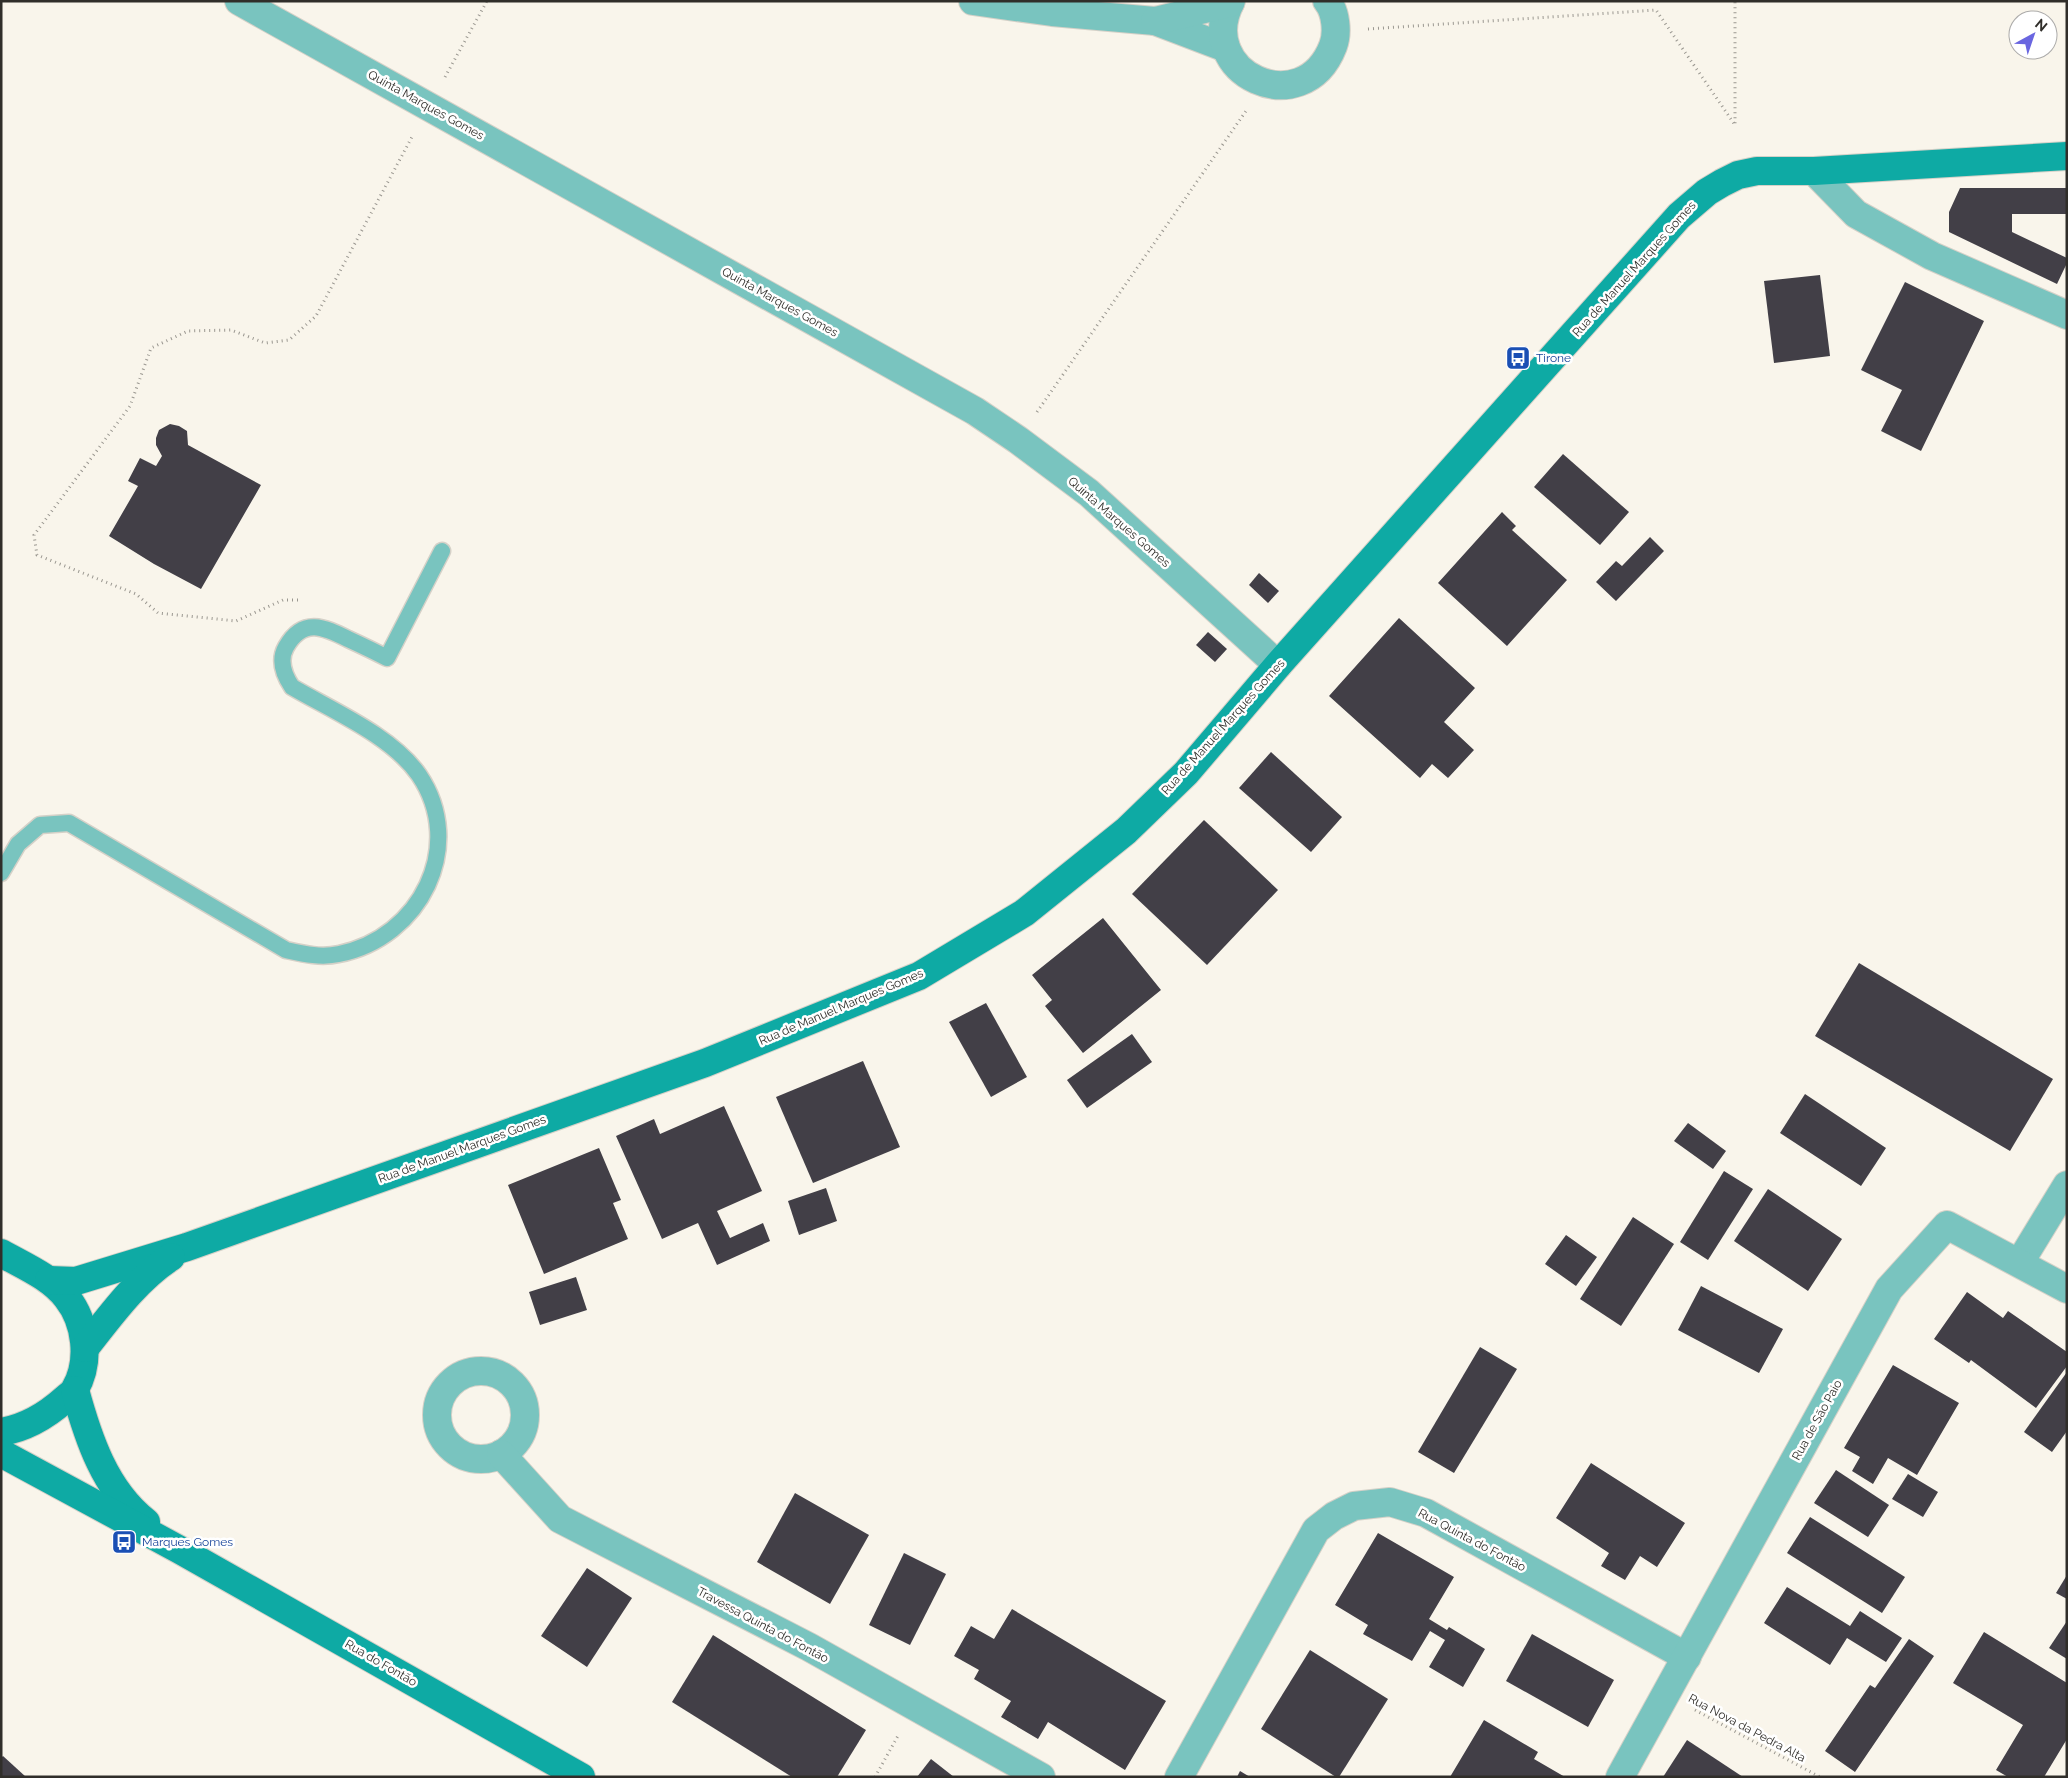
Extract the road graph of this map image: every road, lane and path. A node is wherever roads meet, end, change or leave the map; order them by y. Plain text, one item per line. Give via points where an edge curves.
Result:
1 (239, 1) edge
2 (488, 1) edge
3 (974, 1) edge
4 (1327, 1) edge
5 (1735, 1) edge
6 (1231, 2) edge
7 (1155, 21) junction
8 (1335, 32) junction
9 (1226, 48) junction
10 (1265, 84) junction
11 (428, 106) junction
12 (2067, 156) edge
13 (1814, 171) junction
14 (2067, 315) edge
15 (1018, 440) junction
16 (442, 551) dead end
17 (302, 600) dead end
18 (1278, 665) junction
19 (1, 873) edge
20 (2067, 1185) edge
21 (187, 1247) junction
22 (1, 1253) edge
23 (2020, 1262) junction
24 (49, 1280) junction
25 (2067, 1289) edge
26 (85, 1348) junction
27 (75, 1390) junction
28 (1, 1432) edge
29 (1, 1452) edge
30 (502, 1454) dead end
31 (180, 1550) junction
32 (1687, 1657) junction
33 (1666, 1695) junction
34 (915, 1706) junction
35 (581, 1777) edge
36 (875, 1777) edge
37 (1041, 1777) edge
38 (1179, 1777) edge
39 (1620, 1777) edge
40 (1820, 1777) edge

1 - 11 street, Quinta Marques Gomes
2 - 11 path
3 - 7 street
4 - 8 street
5 - 8 path via 1735,125 1656,10
6 - 7 street
6 - 9 street via 1223,30
7 - 9 street
8 - 10 street via 1328,59 1316,72 1300,82 1282,86
9 - 10 street via 1248,77
10 - 15 path
11 - 15 street, Quinta Marques Gomes via 903,370
11 - 17 path via 316,316 289,340 265,343 231,330 188,331 151,348 130,406 34,535 37,555 136,594 158,613 236,621 283,600
12 - 13 main road, Rua de Manuel Marques Gomes
13 - 14 street via 1856,214 1932,256
13 - 18 main road, Rua de Manuel Marques Gomes via 1772,170 1738,175 1693,204
15 - 18 street, Quinta Marques Gomes via 1112,512
16 - 19 lane via 387,658 326,627 312,627 290,639 282,664 292,687 384,740 404,756 420,777 431,800 437,825 432,875 422,898 406,919 386,936 363,948 338,955 312,956 286,950 69,823 40,825 18,844
18 - 21 main road, Rua de Manuel Marques Gomes via 1186,773 1126,831 1024,913 919,976 705,1063
20 - 23 street
21 - 24 main road via 76,1281
21 - 26 main road via 140,1282
22 - 24 main road
23 - 25 street
23 - 32 street, Rua de São Paio via 1947,1225 1889,1289
24 - 26 main road via 67,1298 81,1326
26 - 27 main road
27 - 28 main road via 54,1409 28,1425
27 - 31 main road, Rua do Fontão via 104,1471 130,1507
29 - 31 main road, Rua do Fontão
30 - 34 street, Travessa Quinta do Fontão via 560,1519
31 - 35 main road, Rua do Fontão
32 - 33 street, Rua de São Paio
32 - 38 street, Rua Quinta do Fontão via 1426,1513 1390,1502 1354,1506 1316,1530
33 - 39 street, Rua de São Paio
33 - 40 path, Rua Nova da Pedra Alta
34 - 36 path
34 - 37 street, Travessa Quinta do Fontão

